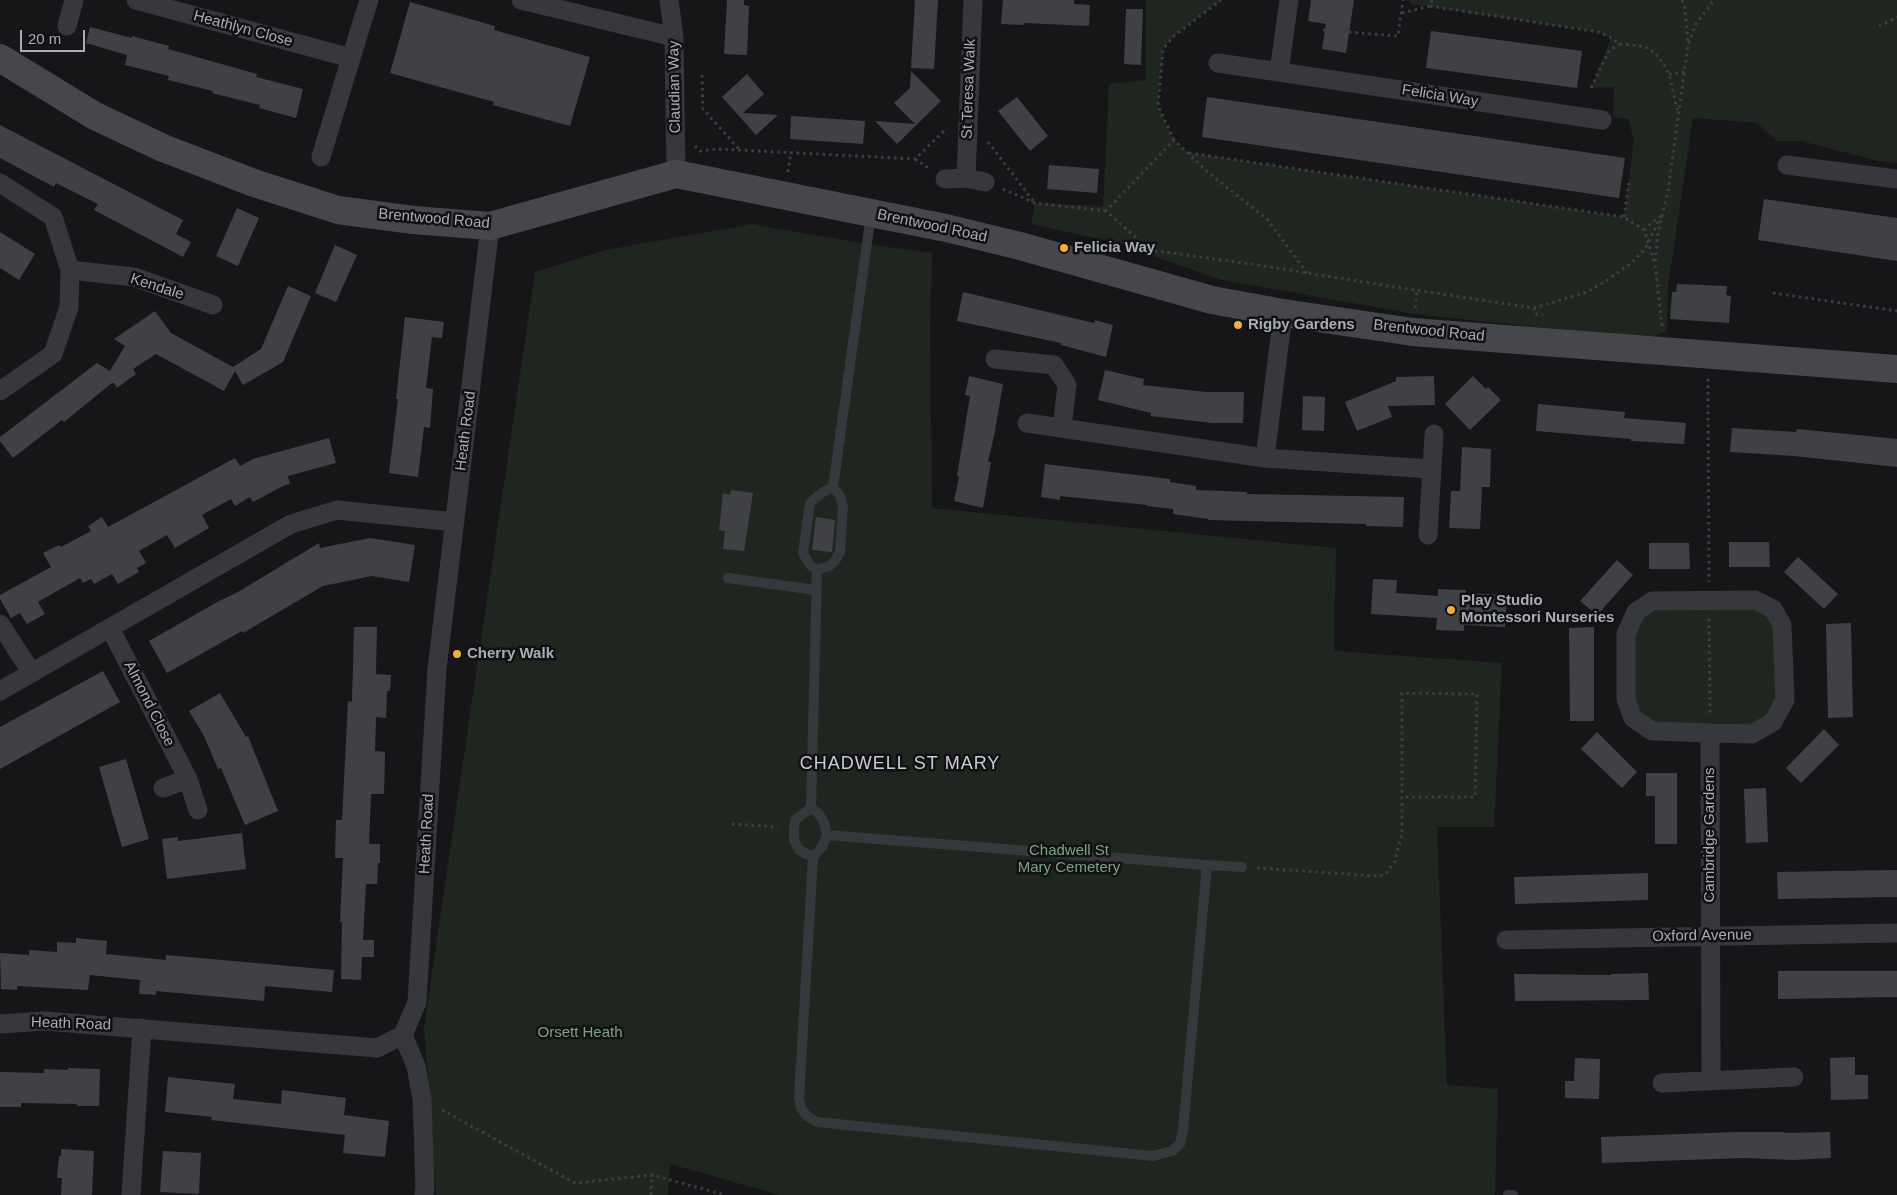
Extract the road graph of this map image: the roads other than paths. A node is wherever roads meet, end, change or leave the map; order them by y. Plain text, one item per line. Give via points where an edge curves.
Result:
1 (74, 0) edge
2 (136, 0) edge
3 (369, 0) edge
4 (521, 0) edge
5 (669, 0) edge
6 (973, 0) edge
7 (1289, 0) edge
8 (67, 26) dead end
9 (674, 37) junction
10 (0, 58) edge
11 (351, 58) junction
12 (1218, 63) dead end
13 (1278, 72) junction
14 (1602, 120) dead end
15 (321, 157) dead end
16 (1787, 165) dead end
17 (676, 174) junction
18 (966, 178) junction
19 (945, 179) dead end
20 (1897, 179) edge
21 (985, 182) road end
22 (0, 183) edge
23 (871, 213) junction
24 (490, 226) junction
25 (70, 270) junction
26 (213, 306) dead end
27 (1283, 313) junction
28 (995, 359) dead end
29 (1897, 369) edge
30 (0, 390) edge
31 (1027, 423) dead end
32 (1062, 428) junction
33 (1434, 434) dead end
34 (1265, 458) junction
35 (1431, 469) junction
36 (834, 488) junction
37 (455, 522) junction
38 (1428, 535) dead end
39 (817, 570) junction
40 (728, 578) dead end
41 (816, 590) junction
42 (0, 624) edge
43 (110, 628) junction
44 (32, 673) junction
45 (0, 692) edge
46 (1710, 733) junction
47 (188, 779) junction
48 (163, 788) dead end
49 (811, 808) junction
50 (198, 810) dead end
51 (827, 835) junction
52 (813, 857) junction
53 (1208, 865) junction
54 (1242, 867) road end
55 (1897, 933) edge
56 (1709, 936) junction
57 (1506, 940) dead end
58 (0, 1024) edge
59 (142, 1028) junction
60 (403, 1034) junction
61 (1794, 1077) dead end
62 (1711, 1079) junction
63 (1662, 1082) dead end
64 (130, 1195) edge
65 (424, 1195) edge
66 (1508, 1195) edge
67 (1512, 1195) edge

1 - 8 street
2 - 11 street, Heathlyn Close
3 - 11 street
4 - 9 street
5 - 9 street, Claudian Way
6 - 18 street, St Teresa Walk
7 - 13 street
9 - 17 street, Claudian Way
10 - 24 street, Brentwood Road via 96,116 163,148 254,183 338,210
11 - 15 street
12 - 13 street, Felicia Way
13 - 14 street, Felicia Way
16 - 20 street
17 - 23 street, Brentwood Road
17 - 24 street, Brentwood Road
18 - 19 street
18 - 21 street
22 - 25 street via 54,217
23 - 27 street, Brentwood Road via 1020,246 1212,300
23 - 36 lane
24 - 37 street, Heath Road
25 - 26 street, Kendale via 134,277
25 - 30 street via 69,307 53,354
27 - 29 street, Brentwood Road via 1413,332
27 - 34 street
28 - 32 street via 1054,365 1067,385
31 - 32 street
32 - 34 street
33 - 35 street
34 - 35 street
35 - 38 street
36 - 39 lane via 843,507 840,552 829,566
36 - 39 lane via 810,503 803,553
37 - 43 street via 337,510 291,524
37 - 60 street, Heath Road via 437,669 417,1002
39 - 41 lane
40 - 41 lane
41 - 49 lane
42 - 44 street
43 - 44 street
43 - 47 street, Almond Close
44 - 45 street
46 - 46 street via 1652,731 1633,718 1626,699 1626,634 1636,612 1652,601 1755,600 1772,609 1782,625 1785,700 1773,722 1752,734
46 - 56 street, Cambridge Gardens
47 - 48 street
47 - 50 street, Almond Close
49 - 51 lane via 824,822
49 - 52 lane via 796,819 794,840 799,850
51 - 52 lane
51 - 53 lane
52 - 53 lane via 799,1098 807,1116 817,1122 1153,1156 1172,1151 1180,1144 1183,1130
53 - 54 lane
55 - 56 street, Oxford Avenue
56 - 57 street, Oxford Avenue
56 - 62 street, Cambridge Gardens
58 - 59 street, Heath Road via 45,1021
59 - 60 street, Heath Road via 377,1048
59 - 64 street
60 - 65 street via 416,1066 422,1099
61 - 62 street
62 - 63 street
66 - 67 lane

